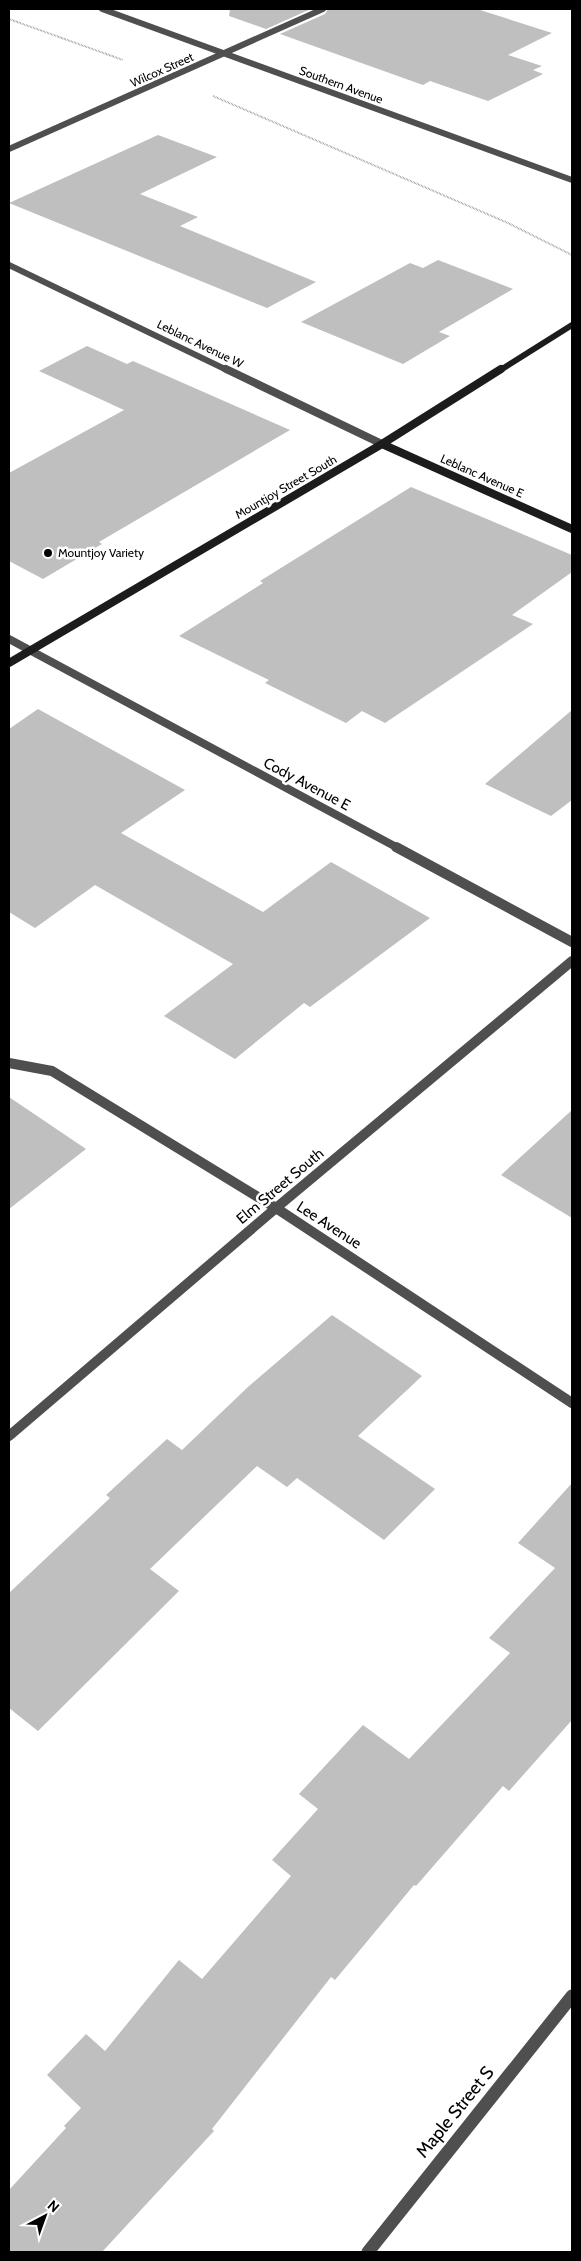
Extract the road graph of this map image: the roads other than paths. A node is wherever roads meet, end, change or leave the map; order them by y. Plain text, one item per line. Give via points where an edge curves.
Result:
1 (102, 9) edge
2 (323, 9) edge
3 (222, 54) junction
4 (9, 149) edge
5 (572, 180) edge
6 (9, 265) edge
7 (572, 326) edge
8 (382, 444) junction
9 (572, 529) edge
10 (9, 639) edge
11 (29, 650) junction
12 (9, 663) edge
13 (572, 942) edge
14 (572, 961) edge
15 (9, 1063) edge
16 (276, 1208) junction
17 (572, 1403) edge
18 (9, 1436) edge
19 (572, 1996) edge
20 (368, 2252) edge

1 - 3 street, Southern Avenue
2 - 3 street, Wilcox Street
3 - 4 street, Wilcox Street
3 - 5 street, Southern Avenue
6 - 8 street, Leblanc Avenue W
7 - 8 street, Mountjoy Street South
8 - 9 street, Leblanc Avenue E
8 - 11 street, Mountjoy Street South
10 - 11 street, Cody Avenue E
11 - 12 street, Mountjoy Street South
11 - 13 street, Cody Avenue E
14 - 16 street, Elm Street South
15 - 16 street, Lee Avenue via 52,1071
16 - 17 street, Lee Avenue
16 - 18 street, Elm Street South
19 - 20 street, Maple Street S

